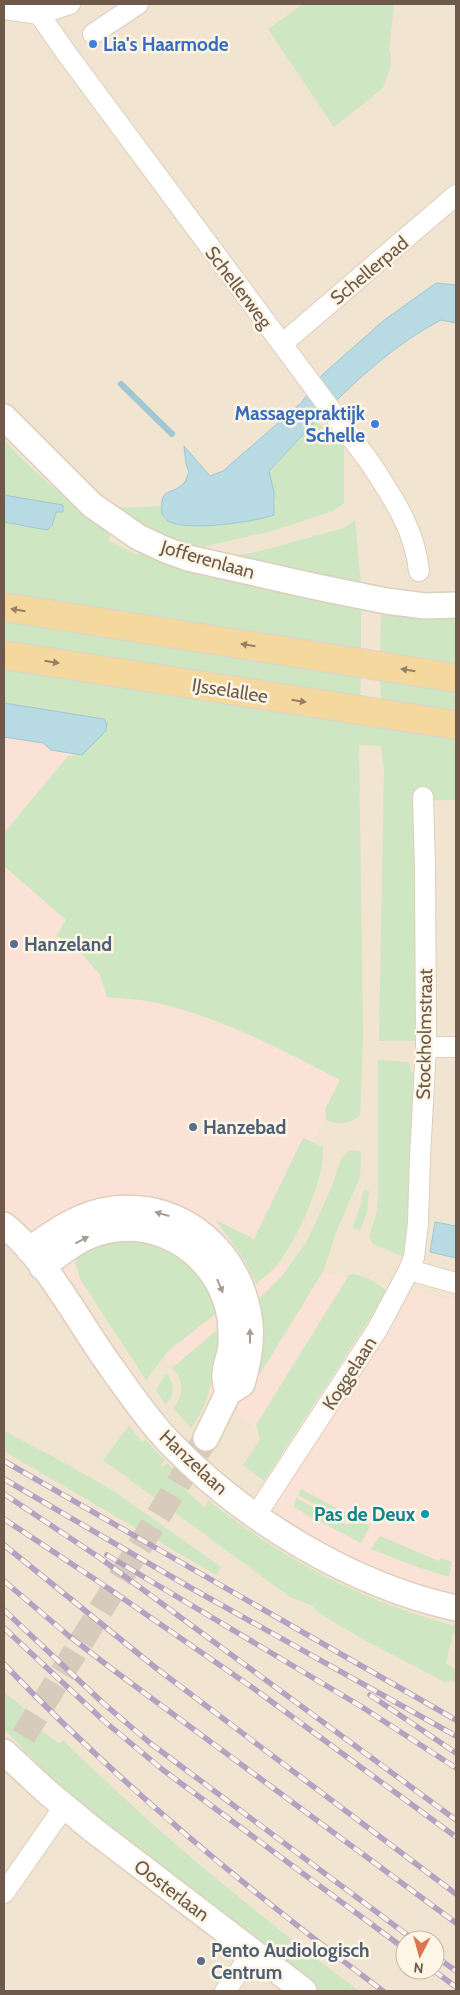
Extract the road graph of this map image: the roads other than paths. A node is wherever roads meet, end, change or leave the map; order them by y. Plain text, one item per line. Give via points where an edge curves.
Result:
1 (70, 4) edge
2 (138, 4) edge
3 (4, 9) edge
4 (35, 9) edge
5 (93, 34) dead end
6 (456, 195) edge
7 (282, 344) junction
8 (4, 417) edge
9 (419, 571) dead end
10 (456, 605) edge
11 (4, 608) edge
12 (4, 655) edge
13 (456, 678) edge
14 (456, 725) edge
15 (423, 797) dead end
16 (426, 1047) junction
17 (456, 1047) edge
18 (4, 1225) edge
19 (36, 1258) junction
20 (409, 1270) junction
21 (456, 1283) edge
22 (206, 1438) tunnel mouth
23 (256, 1515) junction
24 (456, 1608) edge
25 (4, 1752) edge
26 (64, 1807) junction
27 (4, 1894) edge
28 (253, 1952) junction
29 (225, 1991) edge
30 (304, 1991) edge

1 - 4 street
2 - 5 street
3 - 4 street
4 - 7 street, Schellerweg
6 - 7 street, Schellerpad
7 - 9 street, Schellerweg via 395,500 409,527
8 - 10 street, Jofferenlaan via 92,505 138,537 166,550 188,558 386,601 425,606
13 -> 11 main road
12 -> 14 main road, IJsselallee
15 - 16 street, Stockholmstraat
16 - 17 street
16 - 20 street, Stockholmstraat via 418,1224
18 - 19 street, Hanzelaan
19 - 22 street via 52,1233 90,1214 113,1209 132,1208 160,1213 196,1229 215,1246 234,1270 248,1309 251,1342 242,1384 228,1393
19 - 23 street, Hanzelaan via 152,1423 219,1488
20 - 21 street
20 - 23 street, Koggelaan via 377,1330
23 - 24 street, Hanzelaan via 289,1538 355,1574 388,1588
25 - 26 street, Oosterlaan
26 - 27 street
26 - 28 street, Oosterlaan
28 - 29 street
28 - 30 street, Oosterlaan

